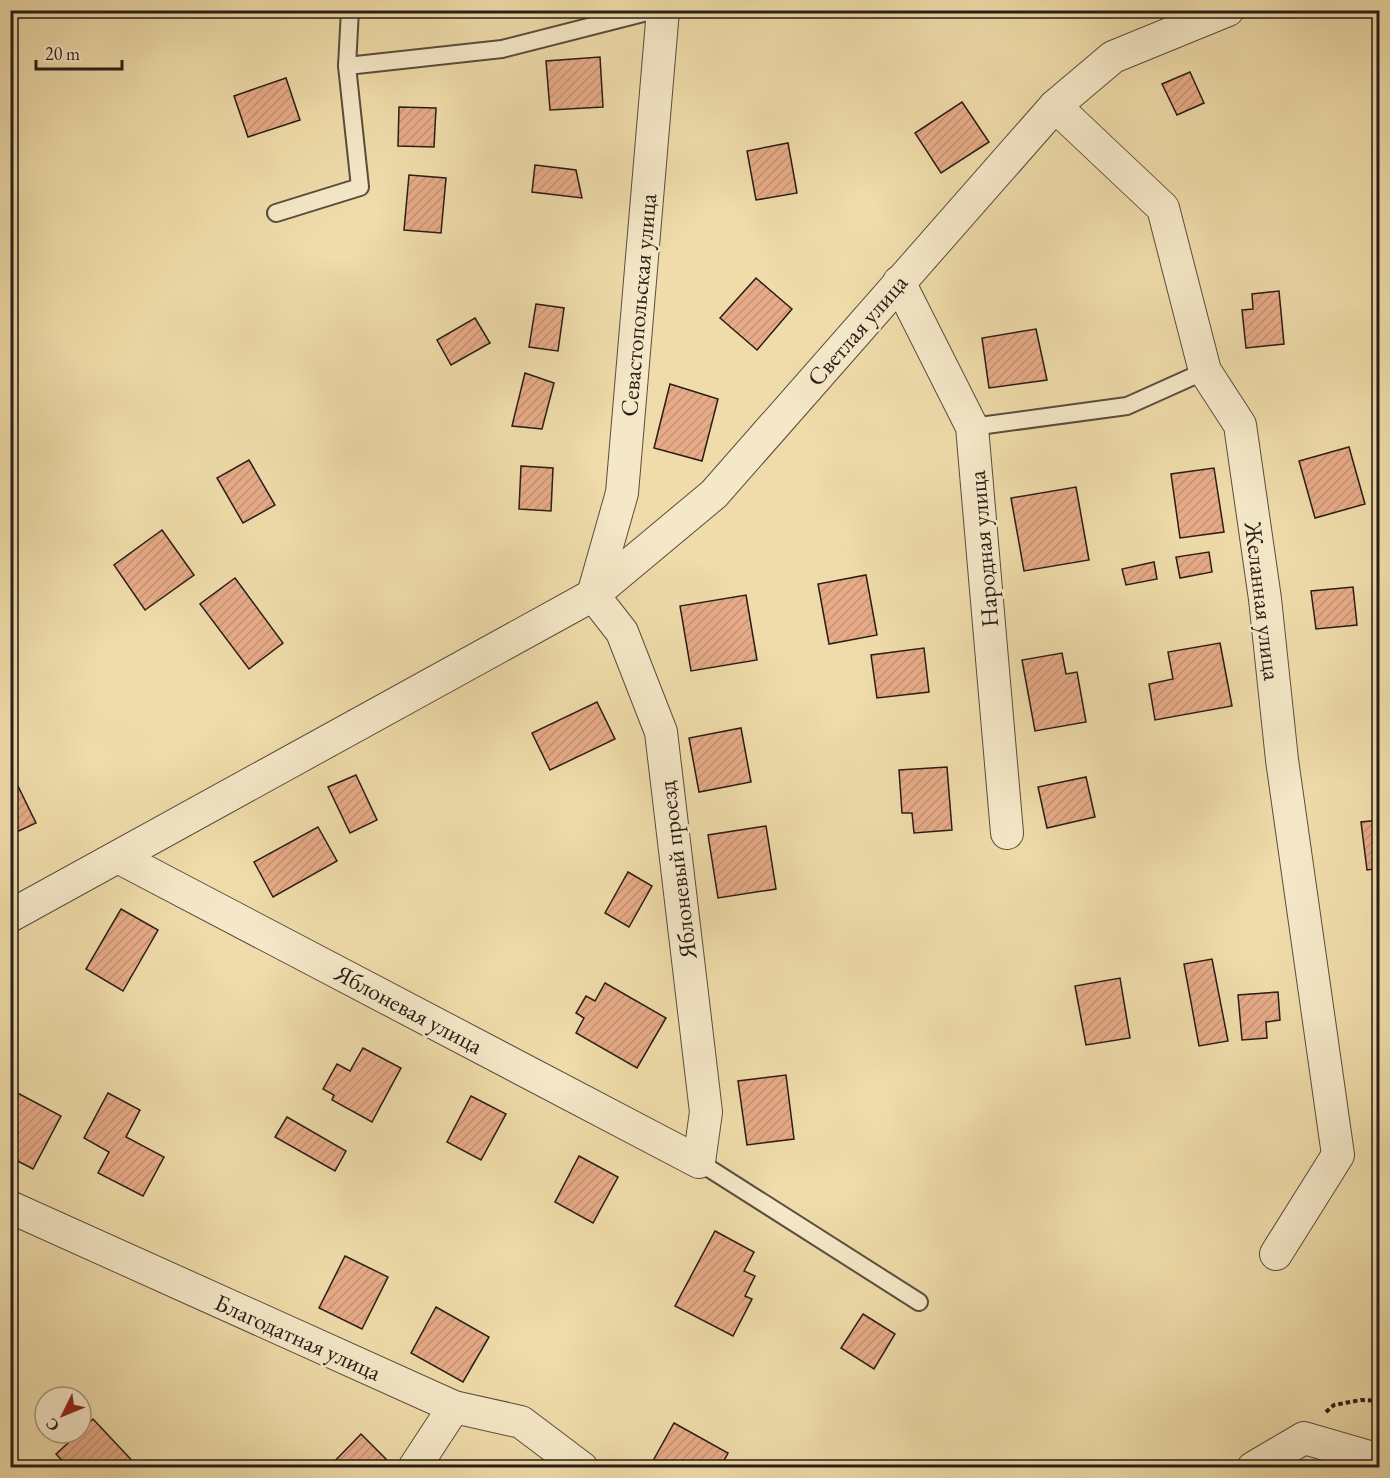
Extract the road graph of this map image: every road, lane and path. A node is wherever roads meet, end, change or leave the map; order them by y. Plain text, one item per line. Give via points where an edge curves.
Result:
1 (350, 10) edge
2 (655, 10) edge
3 (663, 10) edge
4 (1228, 10) edge
5 (346, 66) junction
6 (1055, 106) junction
7 (276, 213) dead end
8 (899, 282) junction
9 (1205, 371) junction
10 (972, 427) junction
11 (593, 595) junction
12 (1007, 833) dead end
13 (118, 857) junction
14 (10, 916) edge
15 (699, 1162) junction
16 (10, 1207) edge
17 (1276, 1254) dead end
18 (919, 1302) dead end
19 (1380, 1401) edge
20 (454, 1407) junction
21 (1304, 1438) junction
22 (1380, 1460) edge
23 (414, 1467) edge
24 (582, 1467) edge
25 (1253, 1467) edge

1 - 5 lane
2 - 5 lane via 502,49
3 - 11 street, Севастопольская улица via 622,493
4 - 6 street, Светлая улица via 1113,57
5 - 7 lane via 360,188
6 - 8 street, Светлая улица
6 - 9 street, Желанная улица via 1163,208
8 - 10 street, Народная улица
8 - 11 street, Светлая улица via 714,494
9 - 10 lane via 1127,406
9 - 17 street, Желанная улица via 1240,425 1338,1155
10 - 12 street, Народная улица
11 - 13 street, Светлая улица
11 - 15 street, Яблоневый проезд via 622,632 661,732 706,1112
13 - 14 street, Светлая улица
13 - 15 street, Яблоневая улица
15 - 18 lane
16 - 20 street, Благодатная улица
19 - 21 path via 1334,1405
20 - 23 street
20 - 24 street, Благодатная улица via 521,1422
21 - 22 street
21 - 25 street

